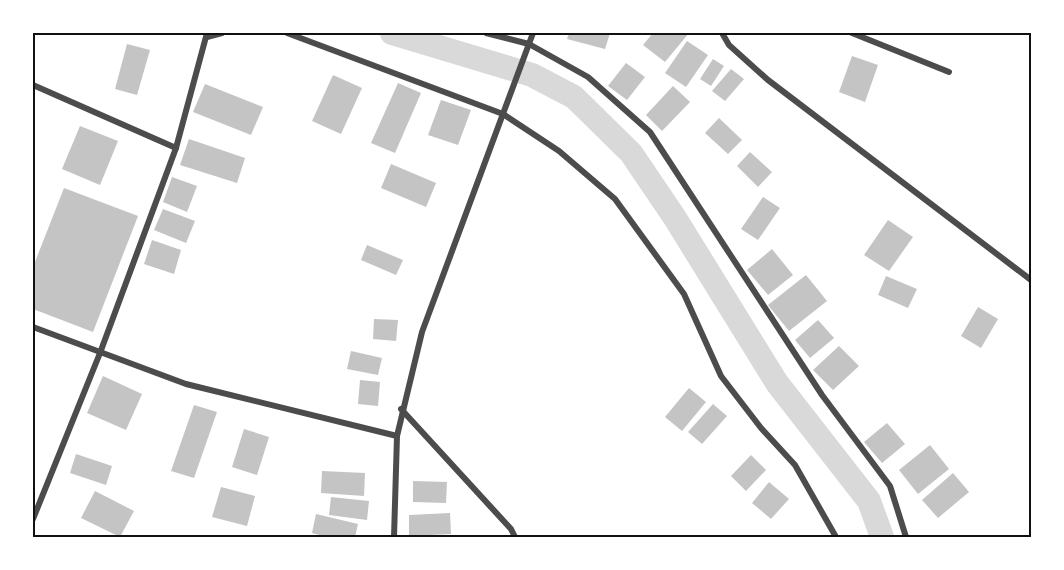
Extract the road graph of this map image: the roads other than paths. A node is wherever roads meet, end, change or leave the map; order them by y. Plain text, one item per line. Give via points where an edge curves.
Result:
1 (222, 33) edge
2 (286, 33) edge
3 (486, 33) edge
4 (533, 33) edge
5 (722, 33) edge
6 (852, 33) edge
7 (207, 35) edge
8 (528, 46) junction
9 (949, 72) dead end
10 (33, 85) edge
11 (503, 114) junction
12 (176, 148) junction
13 (1031, 280) edge
14 (33, 327) edge
15 (100, 353) junction
16 (401, 409) junction
17 (397, 436) junction
18 (33, 519) edge
19 (394, 537) edge
20 (515, 537) edge
21 (836, 537) edge
22 (906, 537) edge

1 - 7 street
2 - 11 street
3 - 8 street
4 - 8 street
5 - 13 street via 729,45 768,80
6 - 9 street
7 - 12 street
8 - 11 street
8 - 22 street via 588,76 650,132 822,395 890,486
10 - 12 street
11 - 16 street via 422,333
11 - 21 street via 559,151 615,199 684,294 720,376 795,465
12 - 15 street
14 - 15 street
15 - 17 street via 186,384
15 - 18 street
16 - 17 street
16 - 20 street
17 - 19 street

